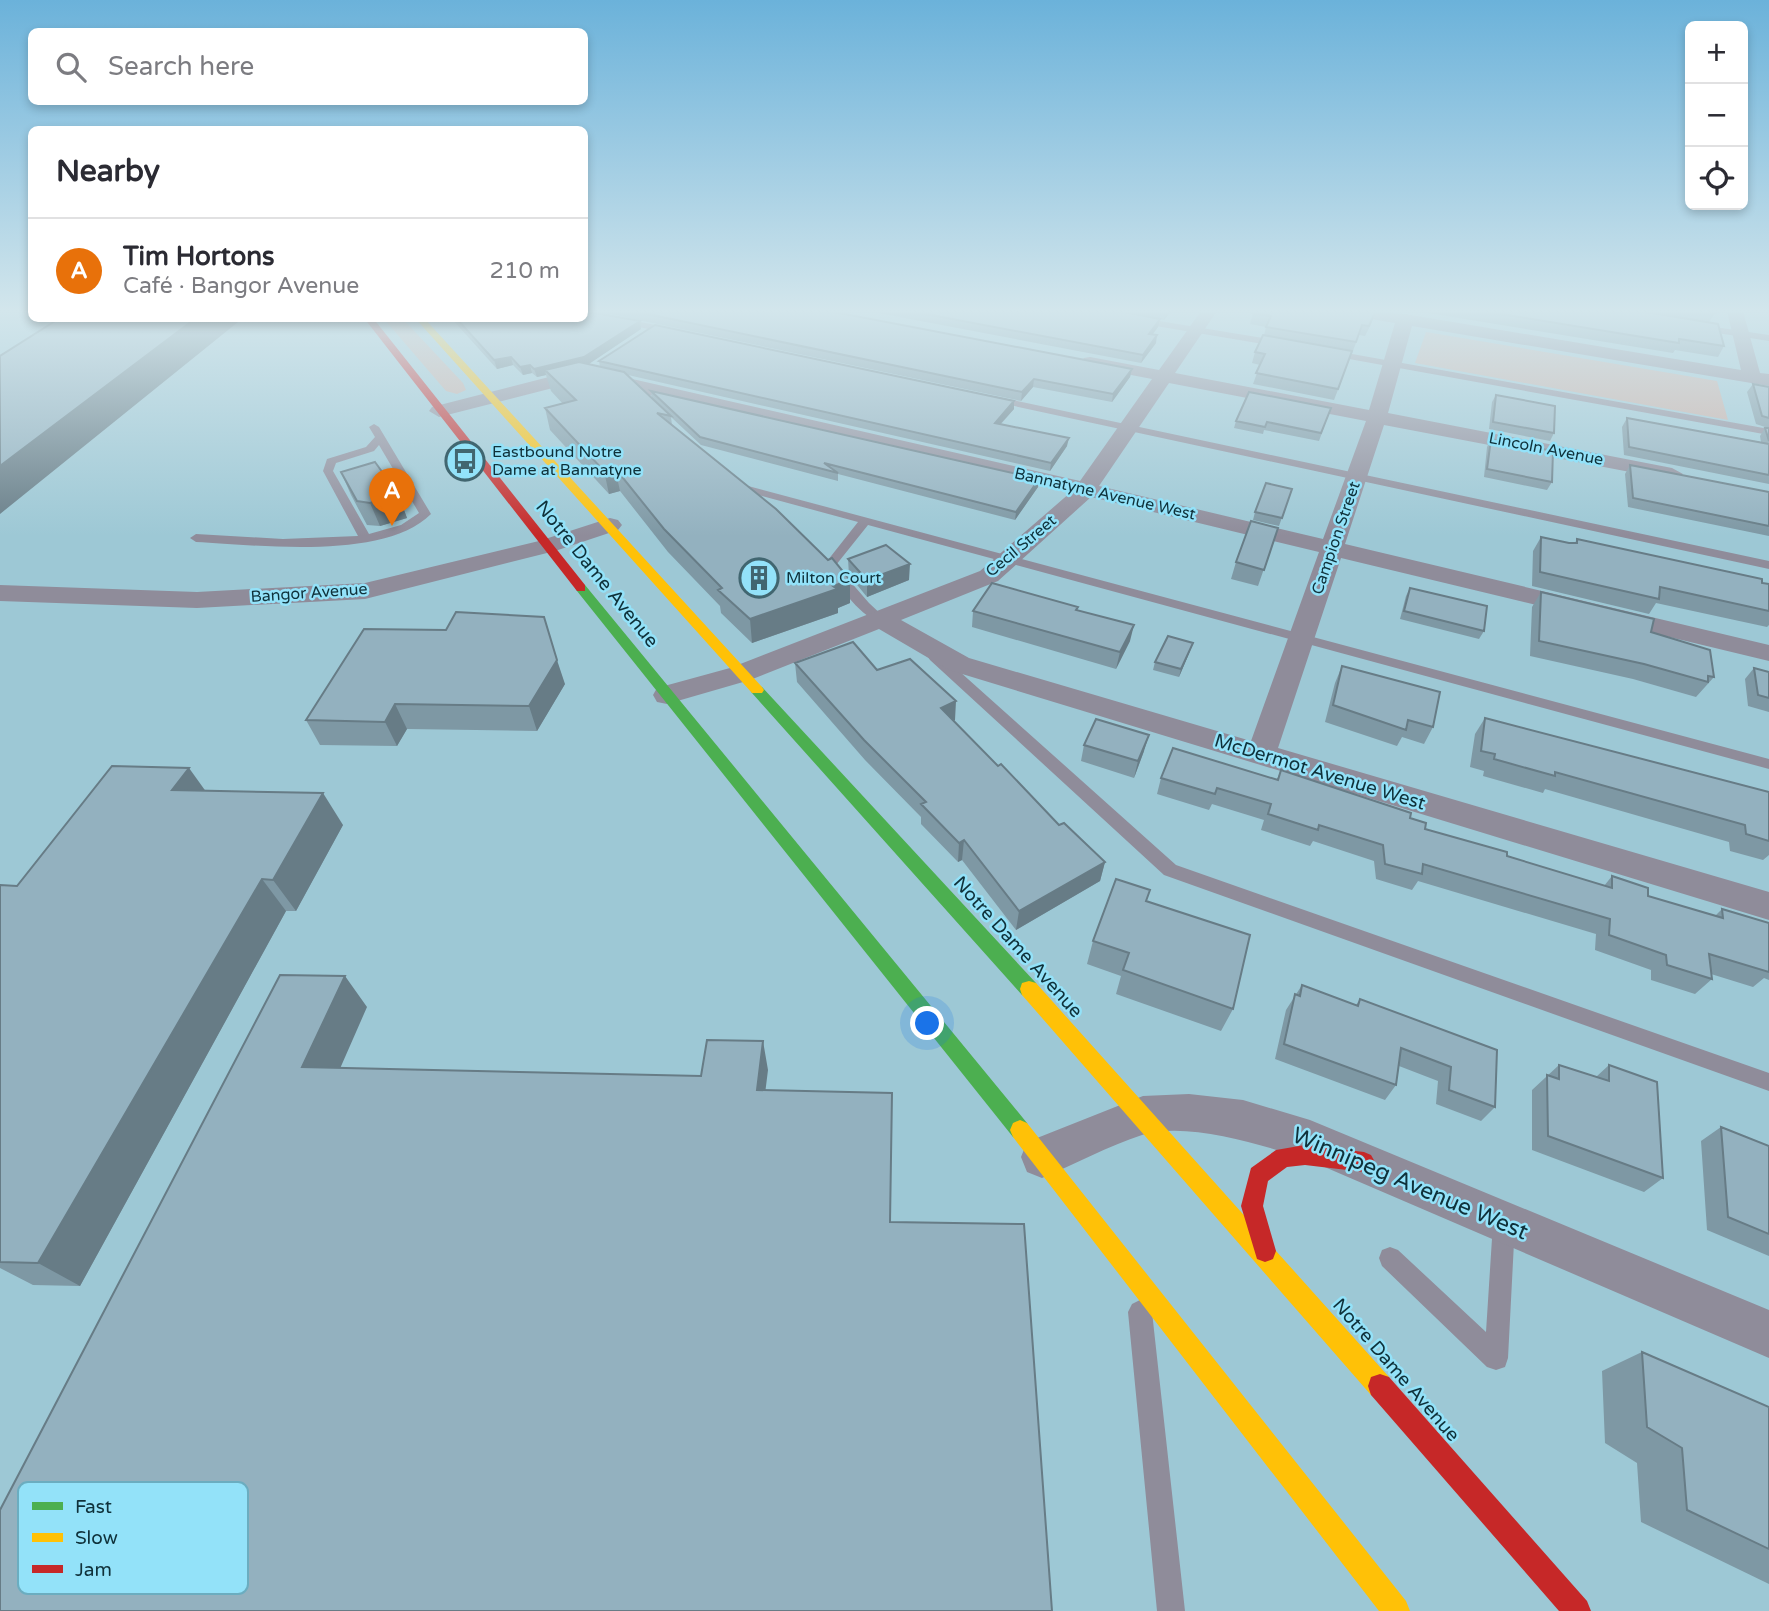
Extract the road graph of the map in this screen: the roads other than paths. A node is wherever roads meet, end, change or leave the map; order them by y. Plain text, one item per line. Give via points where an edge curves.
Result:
1 (420, 386) edge
2 (482, 386) edge
3 (531, 386) edge
4 (630, 386) edge
5 (638, 386) edge
6 (1157, 386) edge
7 (1217, 386) edge
8 (1386, 386) edge
9 (1511, 386) edge
10 (980, 396) edge
11 (492, 397) junction
12 (647, 402) edge
13 (439, 411) junction
14 (1377, 417) junction
15 (1128, 428) junction
16 (1769, 432) edge
17 (725, 476) edge
18 (1357, 477) junction
19 (1688, 477) edge
20 (1086, 489) junction
21 (865, 521) junction
22 (610, 525) junction
23 (196, 538) dead end
24 (366, 539) junction
25 (547, 546) junction
26 (1331, 549) junction
27 (1009, 560) junction
28 (1769, 565) edge
29 (12, 593) edge
30 (0, 615) edge
31 (879, 618) junction
32 (1301, 639) junction
33 (919, 643) junction
34 (1769, 653) edge
35 (740, 674) junction
36 (667, 695) junction
37 (1261, 754) junction
38 (1769, 764) edge
39 (1769, 906) edge
40 (1769, 1082) edge
41 (1143, 1115) junction
42 (1041, 1157) junction
43 (1364, 1162) junction
44 (1504, 1223) junction
45 (1266, 1253) junction
46 (1390, 1258) dead end
47 (1136, 1278) junction
48 (1769, 1334) edge
49 (1171, 1611) edge
50 (1396, 1611) edge
51 (1577, 1611) edge

1 - 13 main road, Notre Dame Avenue
2 - 11 main road, Notre Dame Avenue
3 - 11 street, Bannatyne Avenue West
4 - 12 lane
5 - 20 street, Bannatyne Avenue West
6 - 15 street, Cecil Street
7 - 14 street, Lincoln Avenue
8 - 14 street, Campion Street
9 - 16 lane
10 - 15 lane
11 - 13 street, Bannatyne Avenue West
11 - 22 main road, Notre Dame Avenue
13 - 25 main road, Notre Dame Avenue
14 - 18 street, Campion Street
14 - 19 street, Lincoln Avenue
15 - 18 lane
15 - 20 street, Cecil Street
17 - 21 lane via 734,486
18 - 26 street, Campion Street
18 - 28 lane
20 - 26 street, Bannatyne Avenue West
20 - 27 street, Cecil Street
21 - 27 lane
21 - 31 lane via 830,565
22 - 25 street, Bangor Avenue
22 - 35 main road, Notre Dame Avenue
23 - 24 lane via 349,543
24 - 24 lane via 413,526 425,514 377,433 370,449 331,461 328,471
25 - 29 street, Bangor Avenue via 365,592 197,600
25 - 36 main road, Notre Dame Avenue
26 - 32 street, Campion Street
26 - 34 street, Bannatyne Avenue West
27 - 31 street, Cecil Street via 989,576
27 - 32 lane
29 - 30 street
31 - 33 street, McDermot Avenue West
31 - 35 street, Cecil Street
32 - 37 street, Campion Street
32 - 38 lane
33 - 37 street, McDermot Avenue West via 959,664
33 - 40 lane via 1170,870
35 - 36 street, Cecil Street
35 - 41 main road, Notre Dame Avenue
36 - 42 main road, Notre Dame Avenue
37 - 39 street, McDermot Avenue West
41 - 42 street, Winnipeg Avenue West
41 - 43 street, Winnipeg Avenue West via 1189,1113 1243,1119 1310,1139
41 - 45 main road, Notre Dame Avenue
42 - 47 main road, Notre Dame Avenue
43 - 44 street, Winnipeg Avenue West
43 - 45 main road via 1305,1154 1283,1157 1259,1175 1252,1206
44 - 46 lane via 1496,1358
44 - 48 street, Winnipeg Avenue West
45 - 51 main road, Notre Dame Avenue
47 - 49 lane
47 - 50 main road, Notre Dame Avenue

